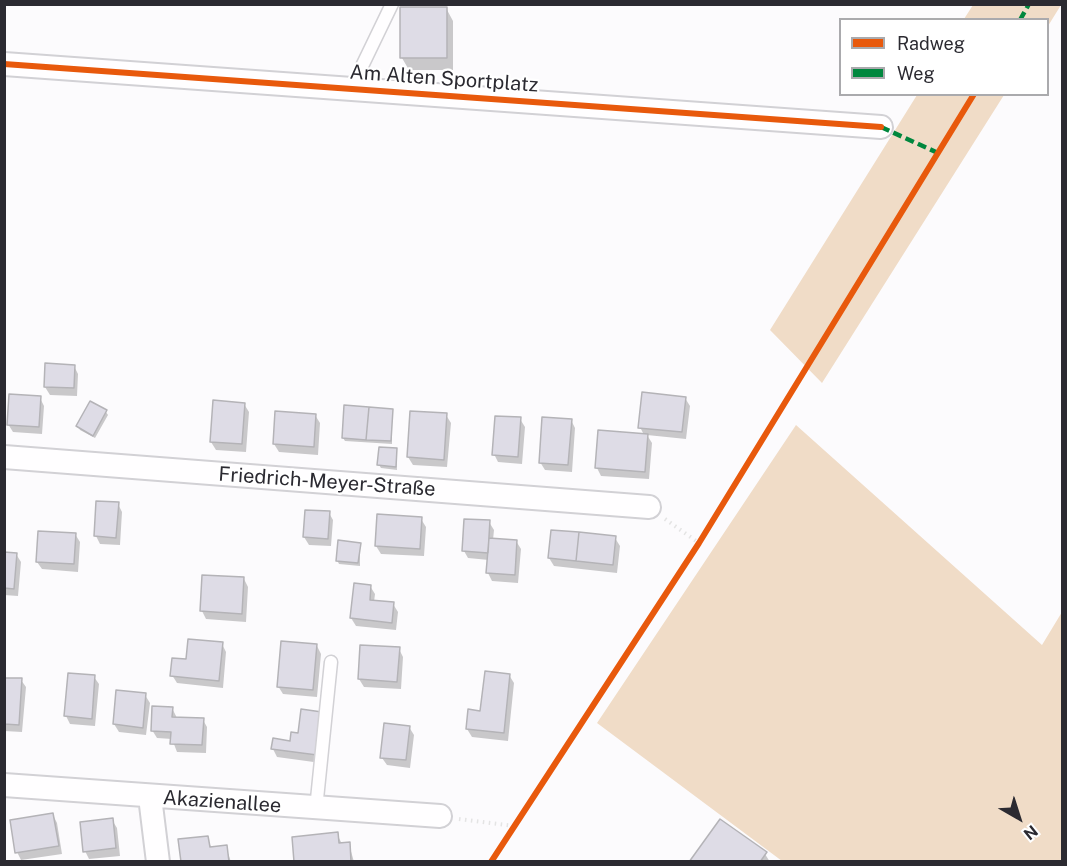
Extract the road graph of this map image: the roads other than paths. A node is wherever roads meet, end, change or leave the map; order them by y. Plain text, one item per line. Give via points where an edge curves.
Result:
1 (392, 4) edge
2 (4, 64) edge
3 (351, 89) junction
4 (881, 127) dead end
5 (4, 457) edge
6 (649, 507) road end
7 (331, 662) dead end
8 (4, 785) edge
9 (150, 797) junction
10 (316, 809) junction
11 (440, 816) road end
12 (158, 861) edge

1 - 3 lane
2 - 3 street, Am Alten Sportplatz
3 - 4 street, Am Alten Sportplatz
5 - 6 street, Friedrich-Meyer-Straße
7 - 10 lane
8 - 9 street, Akazienallee
9 - 10 street, Akazienallee
9 - 12 street
10 - 11 street, Akazienallee

